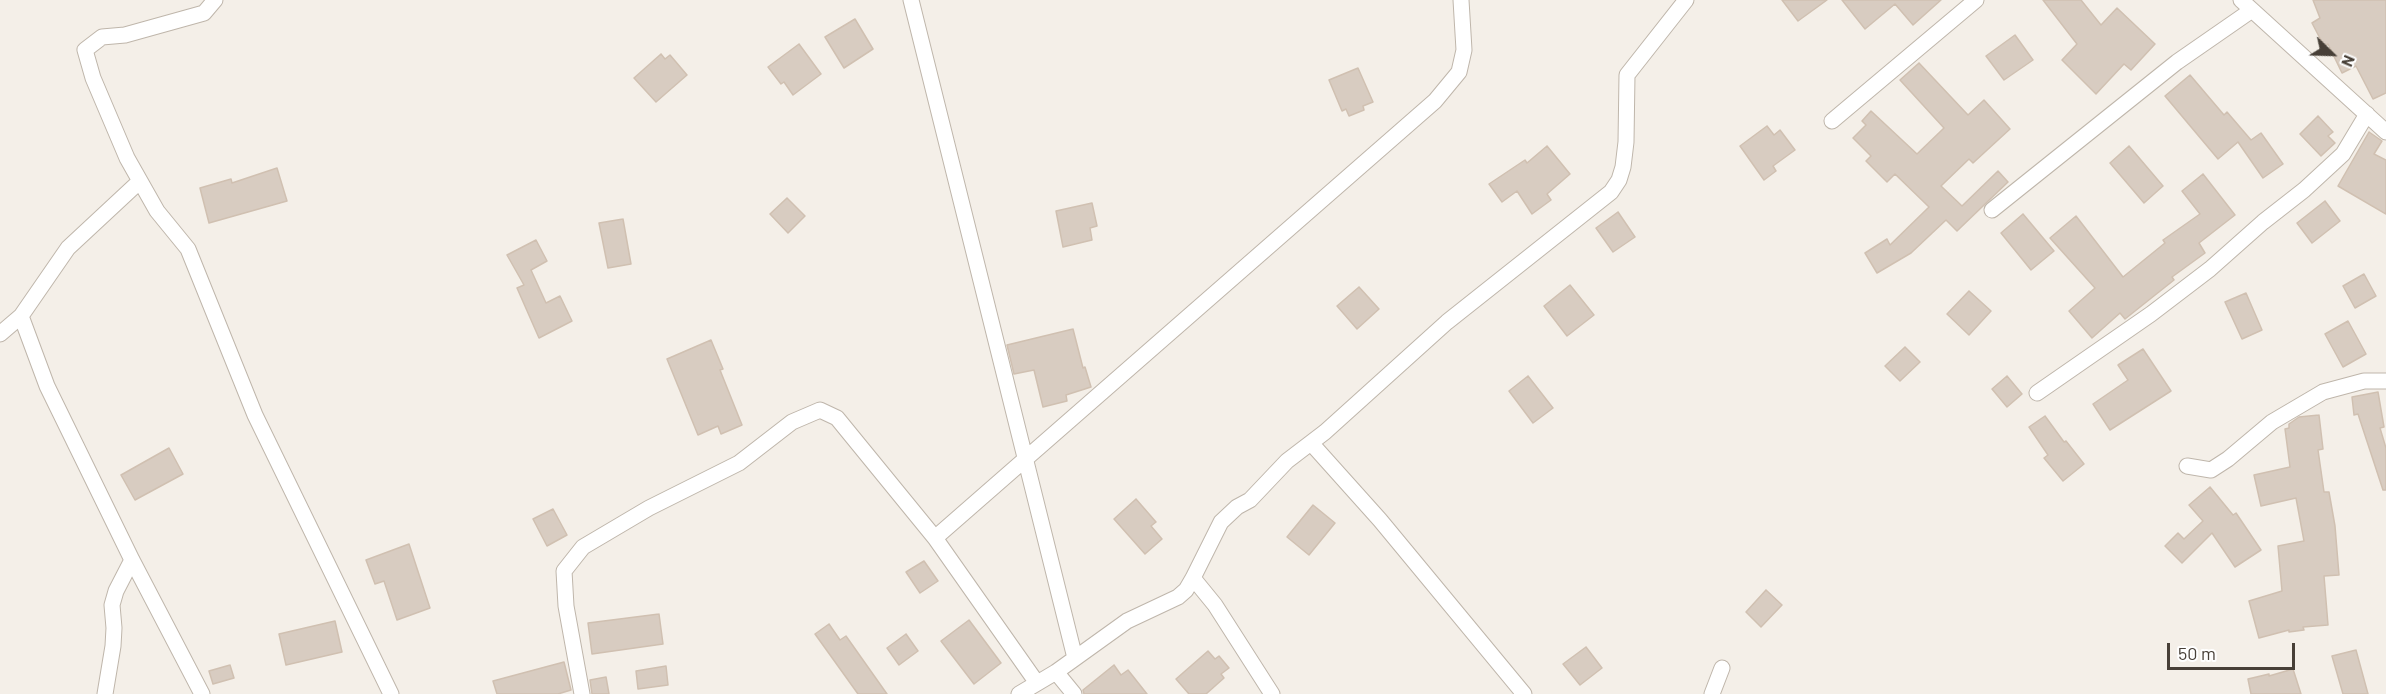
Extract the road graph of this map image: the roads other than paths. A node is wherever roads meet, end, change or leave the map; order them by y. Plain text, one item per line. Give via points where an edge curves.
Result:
1 (214, 0) edge
2 (911, 0) edge
3 (1461, 0) edge
4 (1686, 0) edge
5 (1976, 0) edge
6 (2247, 5) edge
7 (2367, 114) junction
8 (1832, 121) dead end
9 (2386, 132) edge
10 (140, 181) junction
11 (1992, 210) dead end
12 (21, 316) junction
13 (0, 334) edge
14 (2386, 381) edge
15 (2037, 393) dead end
16 (1311, 443) junction
17 (1025, 459) junction
18 (2187, 466) dead end
19 (935, 538) junction
20 (132, 560) junction
21 (1193, 578) junction
22 (1075, 658) junction
23 (1722, 669) dead end
24 (1056, 672) junction
25 (1037, 683) junction
26 (105, 694) edge
27 (202, 694) edge
28 (391, 694) edge
29 (582, 694) edge
30 (1020, 694) edge
31 (1074, 694) edge
32 (1272, 694) edge
33 (1524, 694) edge
34 (1713, 694) edge

1 - 10 street via 204,13 125,35 102,37 85,50 97,88
2 - 17 street
3 - 17 street via 1464,50 1459,72 1435,101
4 - 16 street via 1627,75 1623,167 1611,192 1447,322
5 - 8 street
6 - 7 street
6 - 11 street
7 - 9 street
7 - 15 street via 2343,154 2304,190 2151,314
10 - 12 street via 68,248
10 - 28 street via 188,249 255,415
12 - 13 street
12 - 20 street via 46,386
14 - 18 street via 2364,381 2323,392 2271,422 2211,470
16 - 21 street via 1221,522
16 - 33 street
17 - 19 street
17 - 22 street
19 - 25 street
19 - 29 street via 837,418 820,410 792,422 739,463 650,508 583,548 564,571 566,606
20 - 26 street via 112,605 113,646
20 - 27 street
21 - 22 street via 1178,597 1127,621
21 - 32 street
22 - 24 street
23 - 34 street
24 - 25 street
24 - 31 street
25 - 30 street

